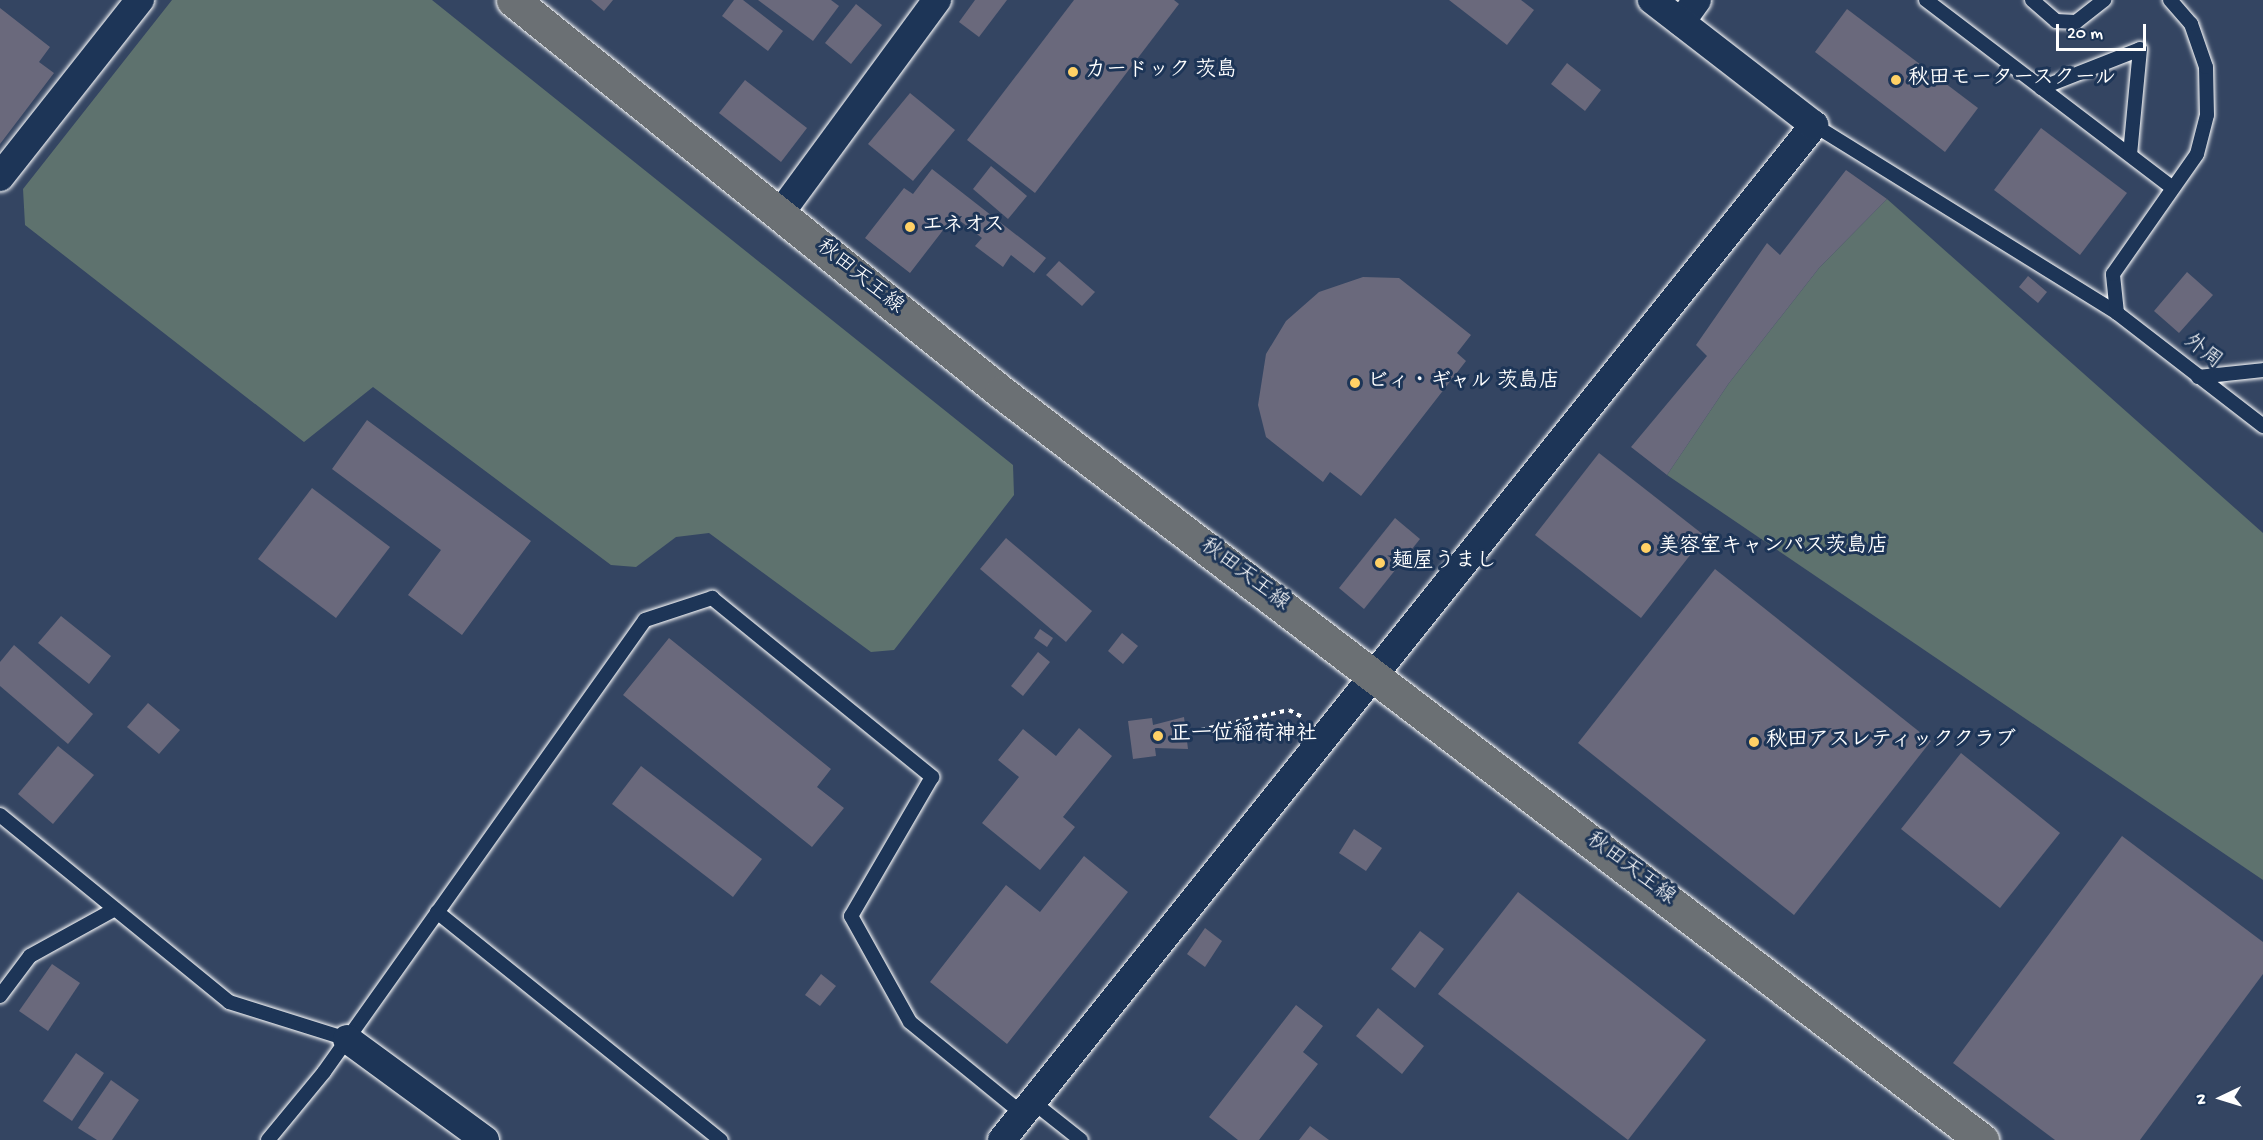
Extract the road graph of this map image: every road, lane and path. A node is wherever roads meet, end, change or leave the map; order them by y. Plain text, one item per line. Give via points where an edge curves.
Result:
1 (140, 0) edge
2 (513, 0) edge
3 (937, 0) edge
4 (1652, 0) edge
5 (1926, 0) edge
6 (2032, 0) edge
7 (2104, 0) edge
8 (2170, 0) edge
9 (1689, 11) edge
10 (2041, 88) junction
11 (1814, 125) junction
12 (2130, 155) junction
13 (0, 177) edge
14 (2173, 188) junction
15 (779, 215) junction
16 (2116, 313) junction
17 (2263, 370) edge
18 (2198, 377) junction
19 (2263, 426) edge
20 (1374, 675) junction
21 (1329, 731) junction
22 (1192, 732) dead end
23 (0, 815) edge
24 (115, 909) junction
25 (437, 912) junction
26 (0, 996) edge
27 (347, 1039) junction
28 (1028, 1108) junction
29 (268, 1140) edge
30 (485, 1140) edge
31 (721, 1140) edge
32 (1002, 1140) edge
33 (1081, 1140) edge
34 (1982, 1140) edge

1 - 13 street
2 - 15 main road, 秋田天王線
3 - 15 street
4 - 9 street
5 - 10 lane
6 - 7 lane via 2056,21 2076,22
8 - 14 lane via 2191,24 2206,67 2207,115 2197,154
9 - 11 street
10 - 12 lane
10 - 12 lane via 2140,49
11 - 16 lane, 外周
11 - 20 street
12 - 14 lane
14 - 16 lane via 2113,274
15 - 20 main road, 秋田天王線 via 1001,392
16 - 18 lane, 外周
17 - 18 lane
18 - 19 lane, 外周
20 - 21 street
20 - 34 main road, 秋田天王線
21 - 22 path via 1288,710
21 - 28 street
23 - 24 lane
24 - 26 lane via 30,956
24 - 27 lane via 229,1002
25 - 27 lane
25 - 28 lane via 645,620 712,598 932,777 851,915 910,1022
25 - 31 lane
27 - 29 lane
27 - 30 street
28 - 32 street
28 - 33 lane

